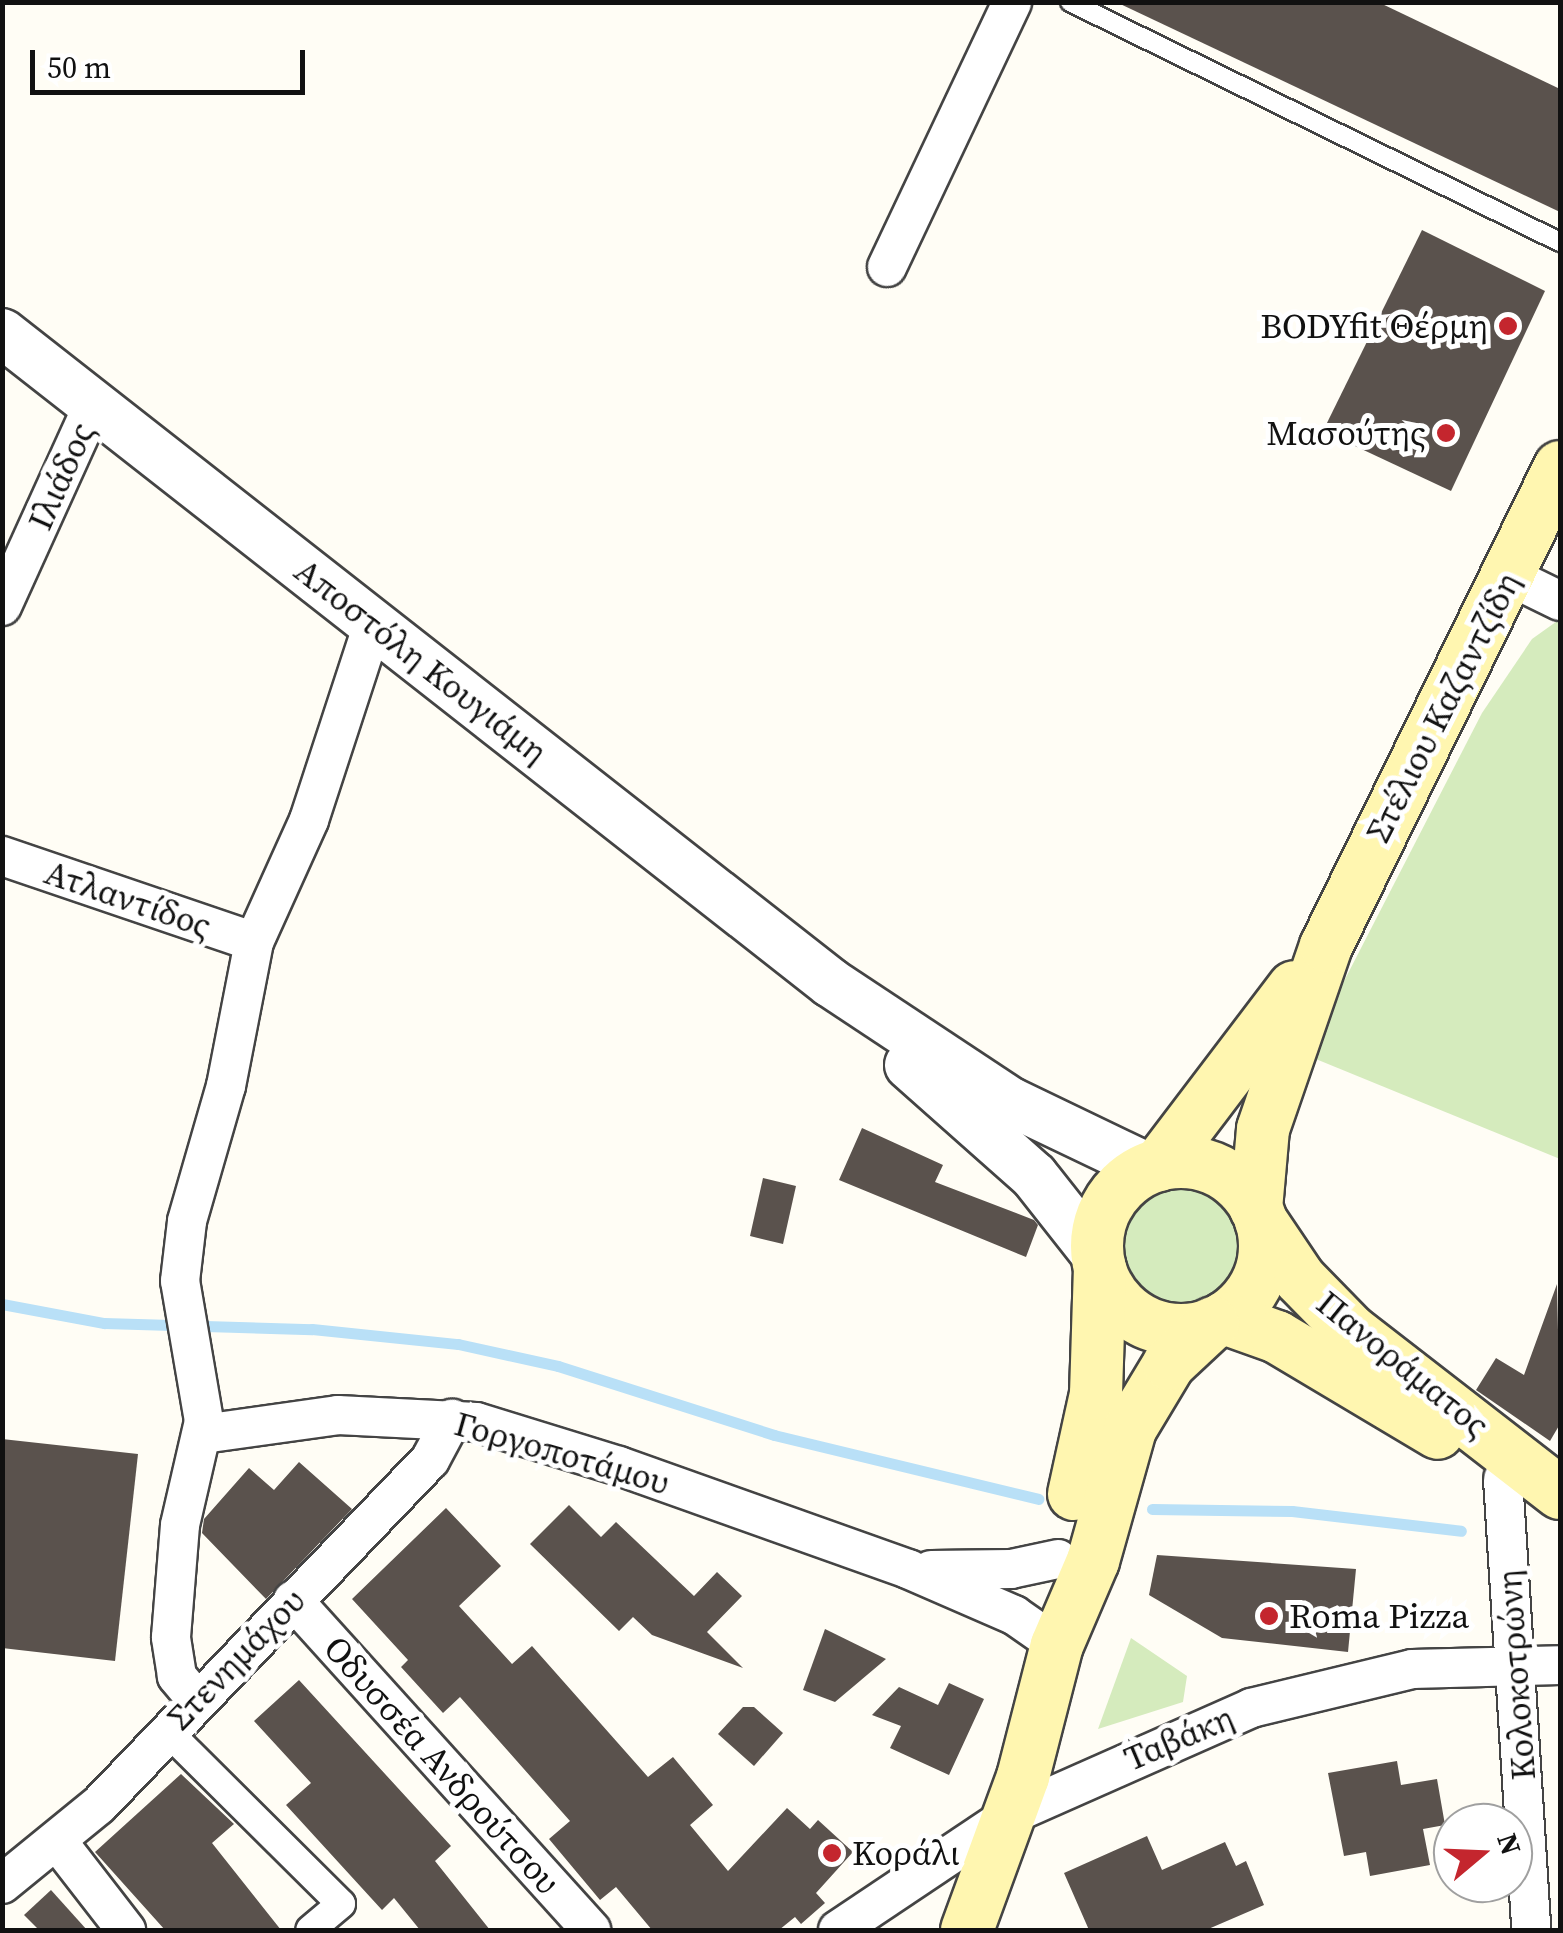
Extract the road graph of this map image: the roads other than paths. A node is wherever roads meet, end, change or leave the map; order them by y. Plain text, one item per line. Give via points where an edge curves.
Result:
1 (1012, 2) edge
2 (1070, 2) edge
3 (1560, 242) edge
4 (887, 266) dead end
5 (6, 331) edge
6 (95, 401) junction
7 (1560, 467) edge
8 (1509, 576) junction
9 (1560, 601) edge
10 (2, 606) edge
11 (374, 624) junction
12 (2, 856) edge
13 (254, 942) junction
14 (1326, 946) junction
15 (831, 984) junction
16 (1154, 1166) junction
17 (1258, 1215) junction
18 (1099, 1263) junction
19 (1219, 1321) junction
20 (452, 1419) junction
21 (204, 1427) junction
22 (1503, 1479) junction
23 (1560, 1493) edge
24 (1085, 1510) junction
25 (1560, 1510) edge
26 (908, 1569) junction
27 (292, 1600) junction
28 (1057, 1645) junction
29 (1515, 1662) junction
30 (1560, 1665) edge
31 (196, 1699) junction
32 (167, 1731) junction
33 (1010, 1815) junction
34 (58, 1841) junction
35 (2, 1884) edge
36 (126, 1930) edge
37 (310, 1930) edge
38 (591, 1930) edge
39 (838, 1930) edge
40 (967, 1930) edge
41 (1531, 1930) edge

1 - 4 street
2 - 3 lane
5 - 6 street, Αποστόλη Κουγιάμη
6 - 10 street, Ιλιάδος
6 - 11 street, Αποστόλη Κουγιάμη
7 - 8 main road, Στέλιου Καζαντζίδη
8 - 9 street
8 - 14 main road, Στέλιου Καζαντζίδη
11 - 13 street via 309,820
11 - 15 street, Αποστόλη Κουγιάμη
12 - 13 street, Ατλαντίδος
13 - 21 street via 226,1086 187,1221 180,1281
14 - 16 main road, Στέλιου Καζαντζίδη
14 - 17 main road, Στέλιου Καζαντζίδη via 1264,1130
15 - 16 street, Αποστόλη Κουγιάμη via 1011,1102
15 - 18 street, Αποστόλη Κουγιάμη via 1034,1176
16 - 17 main road via 1215,1169
16 - 18 main road via 1108,1204
17 - 19 main road via 1261,1270 1243,1302
17 - 23 main road, Πανοράματος via 1300,1279 1351,1331
18 - 19 main road via 1116,1298 1145,1322 1181,1330
18 - 24 main road via 1099,1367
19 - 22 main road, Πανοράματος via 1277,1336
19 - 24 main road via 1155,1384
20 - 21 street, Γοργοποτάμου via 286,1417
20 - 26 street, Γοργοποτάμου via 588,1455
20 - 27 street, Στενημάχου via 430,1460
21 - 31 street via 180,1524 170,1637 178,1676
22 - 25 main road, Πανοράματος
22 - 29 street, Κολοκοτρώνη
24 - 26 street, Γοργοποτάμου via 1011,1569
24 - 28 main road
26 - 28 street, Γοργοποτάμου via 1014,1615
27 - 31 street, Στενημάχου
27 - 38 street, Οδυσσέα Ανδρούτσου
28 - 33 main road
29 - 30 street, Ταβάκη
29 - 33 street, Ταβάκη via 1448,1664 1304,1691 1134,1757
29 - 41 street, Κολοκοτρώνη
31 - 32 street, Στενημάχου
32 - 34 street, Στενημάχου
32 - 37 street via 340,1904
33 - 39 street, Ταβάκη
33 - 40 main road
34 - 35 street, Στενημάχου
34 - 36 street

